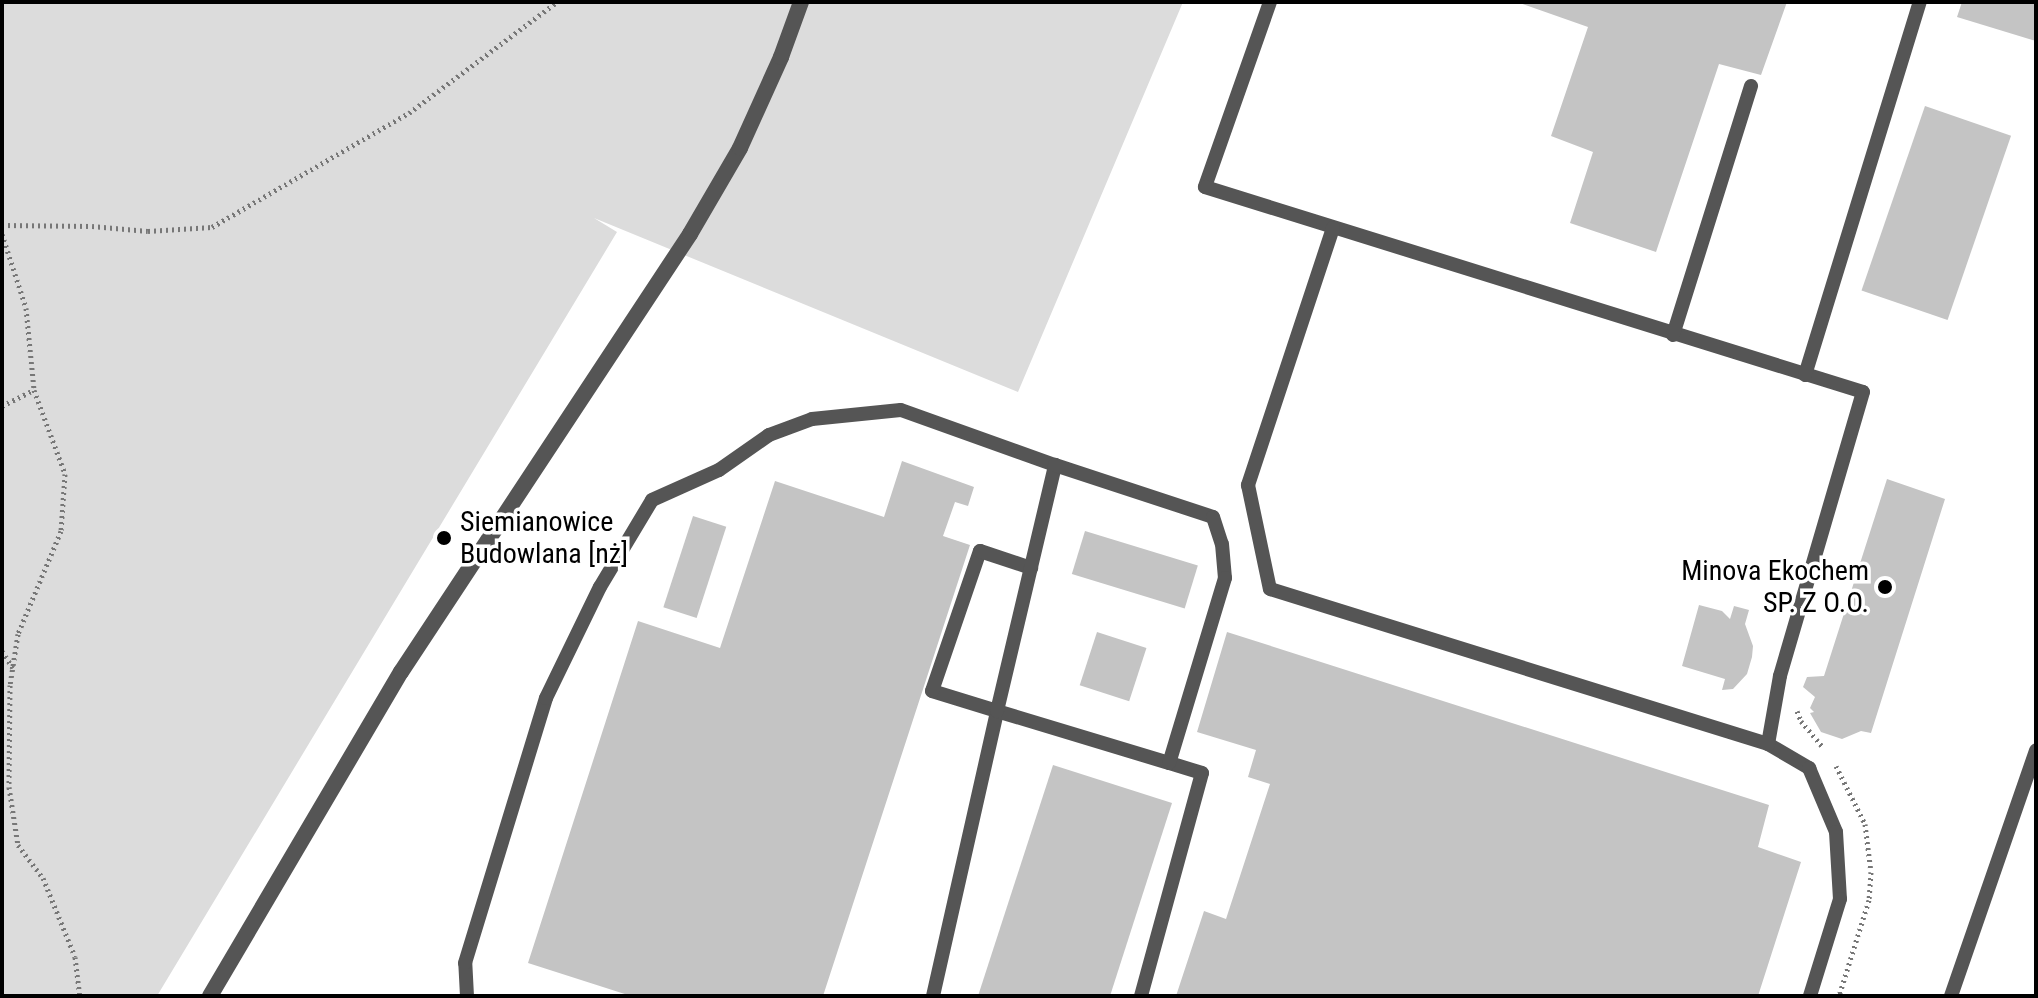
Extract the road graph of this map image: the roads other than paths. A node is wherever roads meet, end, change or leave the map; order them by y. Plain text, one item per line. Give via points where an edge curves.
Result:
1 (801, 2) edge
2 (1270, 2) edge
3 (1920, 2) edge
4 (1751, 86) dead end
5 (1333, 228) junction
6 (1673, 335) junction
7 (1805, 375) junction
8 (1055, 465) junction
9 (1031, 568) junction
10 (997, 711) junction
11 (1768, 744) junction
12 (2036, 750) edge
13 (1169, 763) junction
14 (210, 996) edge
15 (467, 996) edge
16 (933, 996) edge
17 (1141, 996) edge
18 (1810, 996) edge
19 (1951, 996) edge

1 - 14 street via 740,148 690,234 401,672
2 - 5 lane via 1205,187
3 - 7 lane
4 - 6 lane
5 - 6 lane
5 - 11 lane via 1248,485 1270,589
6 - 7 lane
7 - 11 lane via 1863,392 1780,676
8 - 9 lane
8 - 13 lane via 1213,517 1225,578
8 - 15 lane via 901,410 812,419 769,435 719,470 652,500 600,587 546,698 465,963
9 - 10 lane
9 - 10 lane via 980,551 932,691
10 - 13 lane
10 - 16 lane
11 - 18 lane via 1809,768 1836,832 1840,899
12 - 19 lane
13 - 17 lane via 1202,773

